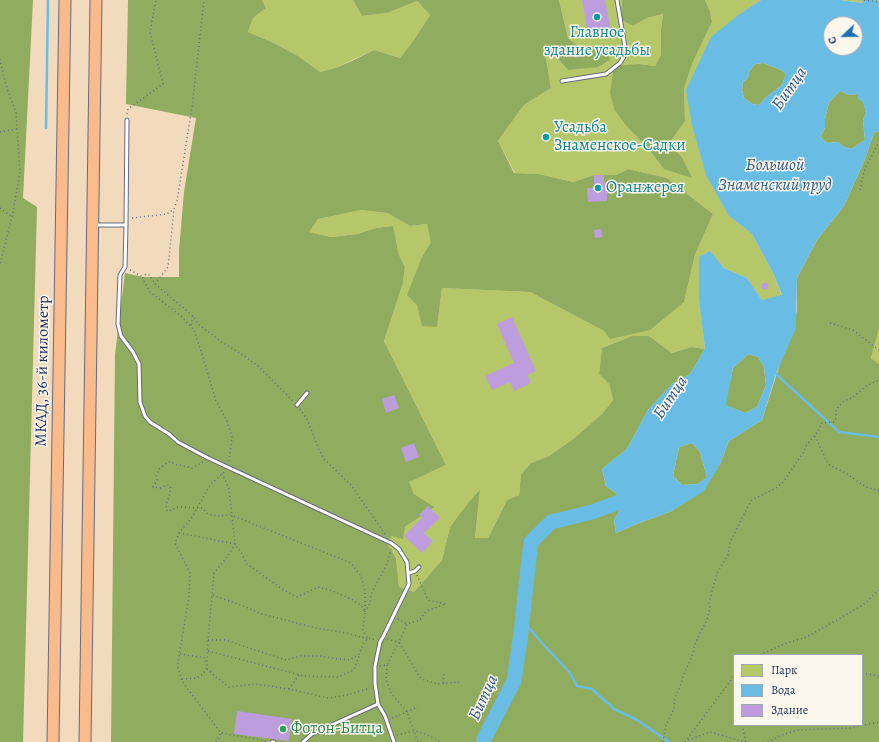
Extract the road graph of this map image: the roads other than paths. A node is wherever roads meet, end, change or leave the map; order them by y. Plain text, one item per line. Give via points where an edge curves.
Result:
1 (65, 0) edge
2 (96, 0) edge
3 (617, 0) edge
4 (562, 81) dead end
5 (126, 120) road end
6 (92, 225) junction
7 (126, 225) junction
8 (307, 393) dead end
9 (297, 405) road end
10 (419, 567) dead end
11 (409, 573) junction
12 (378, 704) junction
13 (54, 742) edge
14 (85, 742) edge
15 (302, 742) edge
16 (394, 742) edge

1 - 13 highway, МКАД, 36-й километр
2 - 6 highway
3 - 4 lane via 626,53 620,63 606,74
5 - 7 lane
6 - 7 lane
6 - 14 highway
7 - 11 lane via 125,267 120,275 118,324 121,336 139,364 140,402 145,416 178,442 227,468 392,543 400,549
8 - 9 lane
10 - 11 lane
11 - 12 lane via 409,584 380,642 375,666
12 - 15 lane via 312,734
12 - 16 lane

